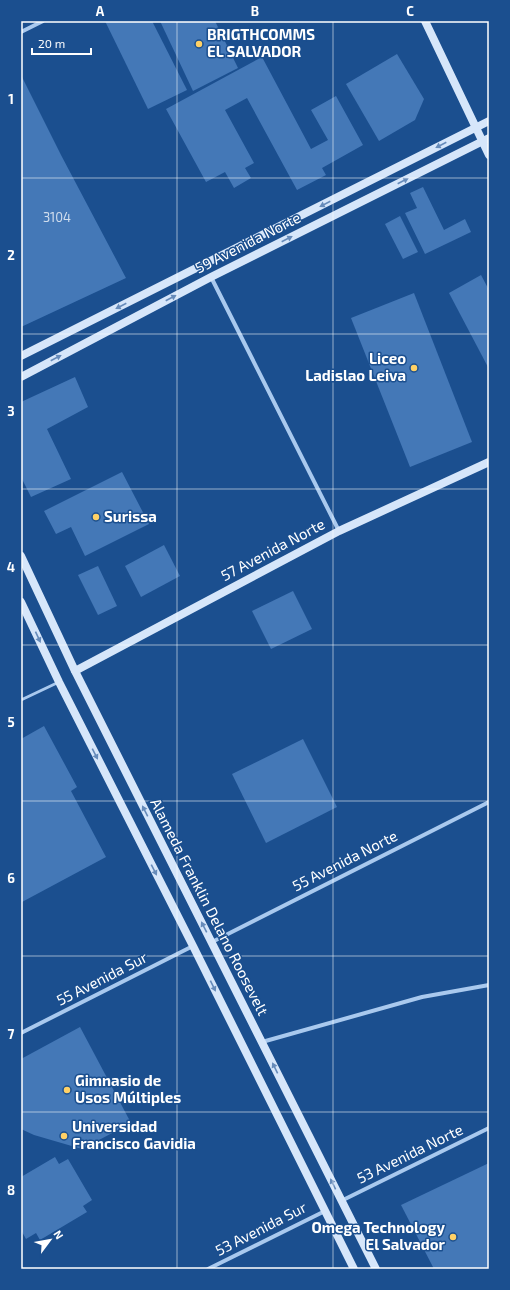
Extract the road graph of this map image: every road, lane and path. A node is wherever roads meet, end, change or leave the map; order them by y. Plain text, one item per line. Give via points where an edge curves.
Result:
1 (44, 21) edge
2 (425, 21) edge
3 (21, 32) edge
4 (489, 121) edge
5 (476, 128) junction
6 (486, 140) edge
7 (489, 155) edge
8 (211, 277) junction
9 (21, 356) edge
10 (21, 376) edge
11 (489, 462) edge
12 (339, 531) junction
13 (21, 556) edge
14 (21, 602) edge
15 (75, 671) junction
16 (59, 682) junction
17 (21, 700) edge
18 (489, 802) edge
19 (211, 942) junction
20 (193, 946) junction
21 (489, 985) edge
22 (21, 1033) edge
23 (262, 1042) junction
24 (489, 1128) edge
25 (341, 1201) junction
26 (325, 1211) junction
27 (208, 1269) edge
28 (354, 1269) edge
29 (376, 1269) edge

1 - 3 street
2 - 5 main road
4 - 5 main road, 59 Avenida Norte
5 - 6 main road
5 -> 9 main road, 59 Avenida Norte
6 - 7 main road
8 -> 6 main road, 59 Avenida Norte
10 -> 8 main road, 59 Avenida Norte
8 - 12 street
11 - 12 main road, 57 Avenida Norte
12 - 15 main road, 57 Avenida Norte
13 - 15 main road, Alameda Franklin Delano Roosevelt
14 -> 16 main road
19 -> 15 main road, Alameda Franklin Delano Roosevelt
16 - 17 lane
16 -> 20 main road
18 - 19 street, 55 Avenida Norte
19 - 23 main road, Alameda Franklin Delano Roosevelt
20 - 22 street, 55 Avenida Sur
20 -> 26 main road
21 - 23 street via 422,998
25 -> 23 main road, Alameda Franklin Delano Roosevelt
24 - 25 street, 53 Avenida Norte
25 - 29 main road, Alameda Franklin Delano Roosevelt
26 - 27 street, 53 Avenida Sur
26 - 28 main road

